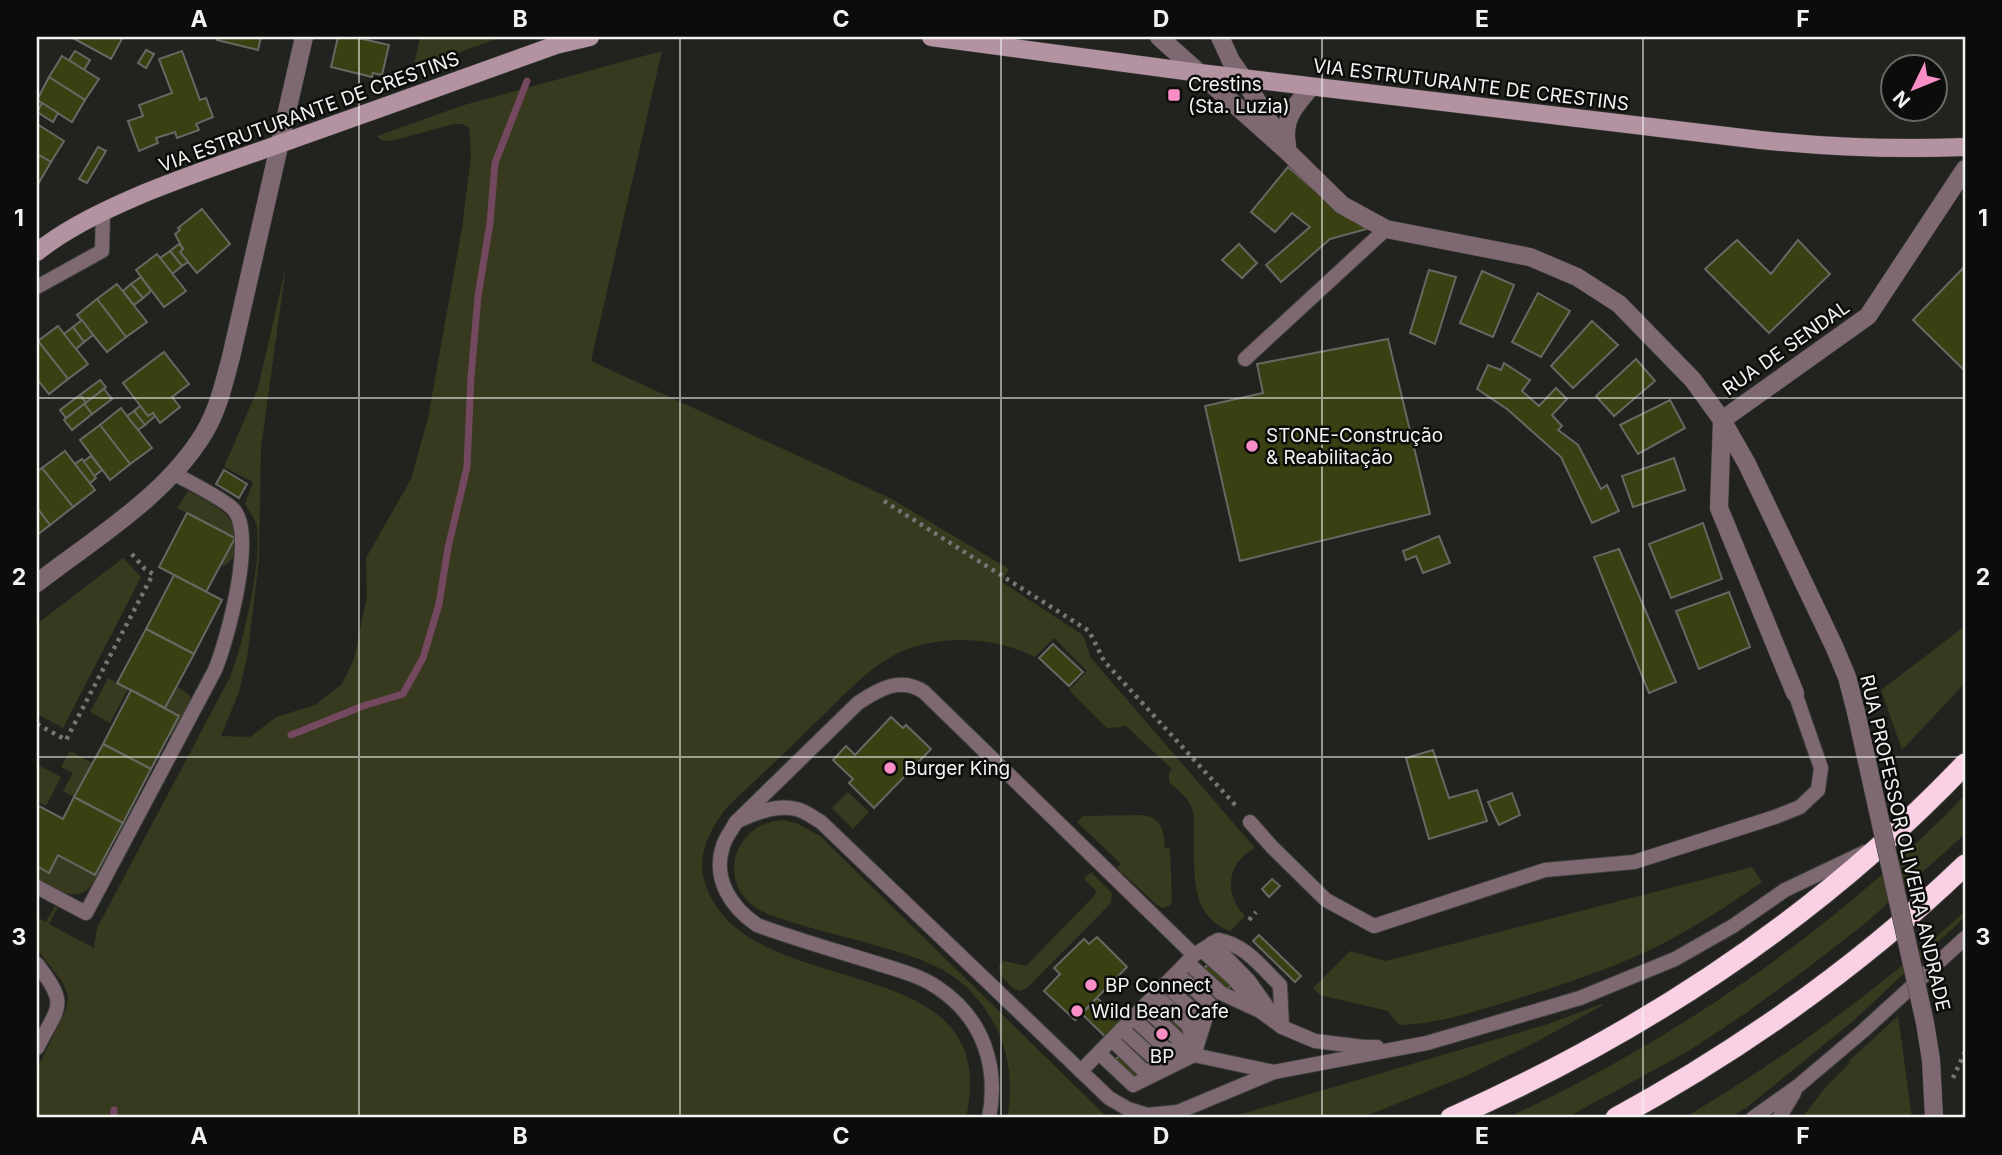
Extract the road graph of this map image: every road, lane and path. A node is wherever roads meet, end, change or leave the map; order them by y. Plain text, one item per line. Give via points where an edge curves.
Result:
1 (304, 37) edge
2 (590, 37) edge
3 (931, 37) edge
4 (1159, 37) edge
5 (1220, 37) edge
6 (1200, 73) junction
7 (1243, 78) junction
8 (1311, 87) junction
9 (280, 144) junction
10 (1965, 147) edge
11 (1288, 152) junction
12 (1965, 169) edge
13 (103, 213) junction
14 (1386, 229) junction
15 (41, 247) edge
16 (37, 288) edge
17 (1245, 359) dead end
18 (1722, 420) junction
19 (173, 473) junction
20 (884, 501) dead end
21 (130, 552) dead end
22 (37, 583) edge
23 (1795, 693) joint
24 (37, 724) edge
25 (1965, 764) edge
26 (736, 822) junction
27 (1250, 822) joint
28 (1884, 842) junction
29 (1965, 865) edge
30 (37, 887) edge
31 (1256, 912) dead end
32 (1249, 920) dead end
33 (1965, 938) edge
34 (1194, 957) junction
35 (37, 964) edge
36 (1160, 990) junction
37 (1138, 1012) junction
38 (1282, 1027) junction
39 (1117, 1034) junction
40 (1427, 1043) junction
41 (37, 1048) edge
42 (1099, 1053) junction
43 (1195, 1055) junction
44 (1081, 1071) junction
45 (1274, 1072) junction
46 (1798, 1086) junction
47 (989, 1118) edge
48 (1451, 1118) edge
49 (1616, 1118) edge
50 (1753, 1118) edge
51 (1779, 1118) edge
52 (1934, 1118) edge

1 - 9 street
2 - 9 main road, VIA ESTRUTURANTE DE CRESTINS
3 - 6 main road, VIA ESTRUTURANTE DE CRESTINS
4 - 6 street, RUA PROFESSOR OLIVEIRA ANDRADE
5 - 7 street, RUA PROFESSOR OLIVEIRA ANDRADE
6 - 7 main road, VIA ESTRUTURANTE DE CRESTINS
6 - 11 street, RUA PROFESSOR OLIVEIRA ANDRADE
7 - 8 main road, VIA ESTRUTURANTE DE CRESTINS
7 - 11 street, RUA PROFESSOR OLIVEIRA ANDRADE
8 - 10 main road, VIA ESTRUTURANTE DE CRESTINS via 1838,148
8 - 11 street via 1286,124
9 - 13 main road, VIA ESTRUTURANTE DE CRESTINS
9 - 19 street via 220,397 205,431
11 - 14 street, RUA PROFESSOR OLIVEIRA ANDRADE via 1342,205
12 - 18 street, RUA DE SENDAL via 1868,316
13 - 15 main road, VIA ESTRUTURANTE DE CRESTINS
13 - 16 lane via 102,251
14 - 17 lane
14 - 18 street, RUA PROFESSOR OLIVEIRA ANDRADE via 1530,257 1577,276 1619,304 1693,380
18 - 23 street via 1719,508
18 - 52 street, RUA PROFESSOR OLIVEIRA ANDRADE, bridge via 1847,677 1925,1023
19 - 22 street
19 - 30 lane via 234,509 243,532 232,622 224,647 86,913
20 - 27 path via 1089,631 1104,661
21 - 24 path via 153,574 66,740
23 - 27 lane via 1821,768 1818,790 1800,807 1634,862 1545,870 1374,926 1326,900
25 - 28 highway
26 - 34 lane via 858,703 889,686 915,685
26 - 44 lane via 772,809 796,809 821,822
26 - 47 lane via 723,845 718,872 741,914 781,934 908,973 938,987 966,1012 986,1044 993,1080
28 - 40 lane via 1785,890 1733,926 1631,979
28 - 48 highway via 1777,930 1704,982 1554,1071
29 - 49 highway via 1802,1002 1684,1080
31 - 32 path
33 - 46 lane
34 - 36 lane
34 - 38 lane via 1234,979 1259,1011
34 - 38 lane via 1249,981
34 - 38 lane via 1218,940 1242,948 1280,985
34 - 43 lane via 1210,1004
35 - 41 lane via 59,998
36 - 37 lane
36 - 43 lane via 1189,1026
37 - 39 lane
37 - 43 lane via 1166,1049
38 - 40 lane via 1315,1041 1364,1048
39 - 42 lane
39 - 43 lane via 1145,1072
40 - 45 lane
42 - 43 lane via 1133,1085
42 - 44 lane
43 - 45 lane
44 - 45 lane via 1109,1098 1147,1115 1178,1112
46 - 50 lane
46 - 51 lane

